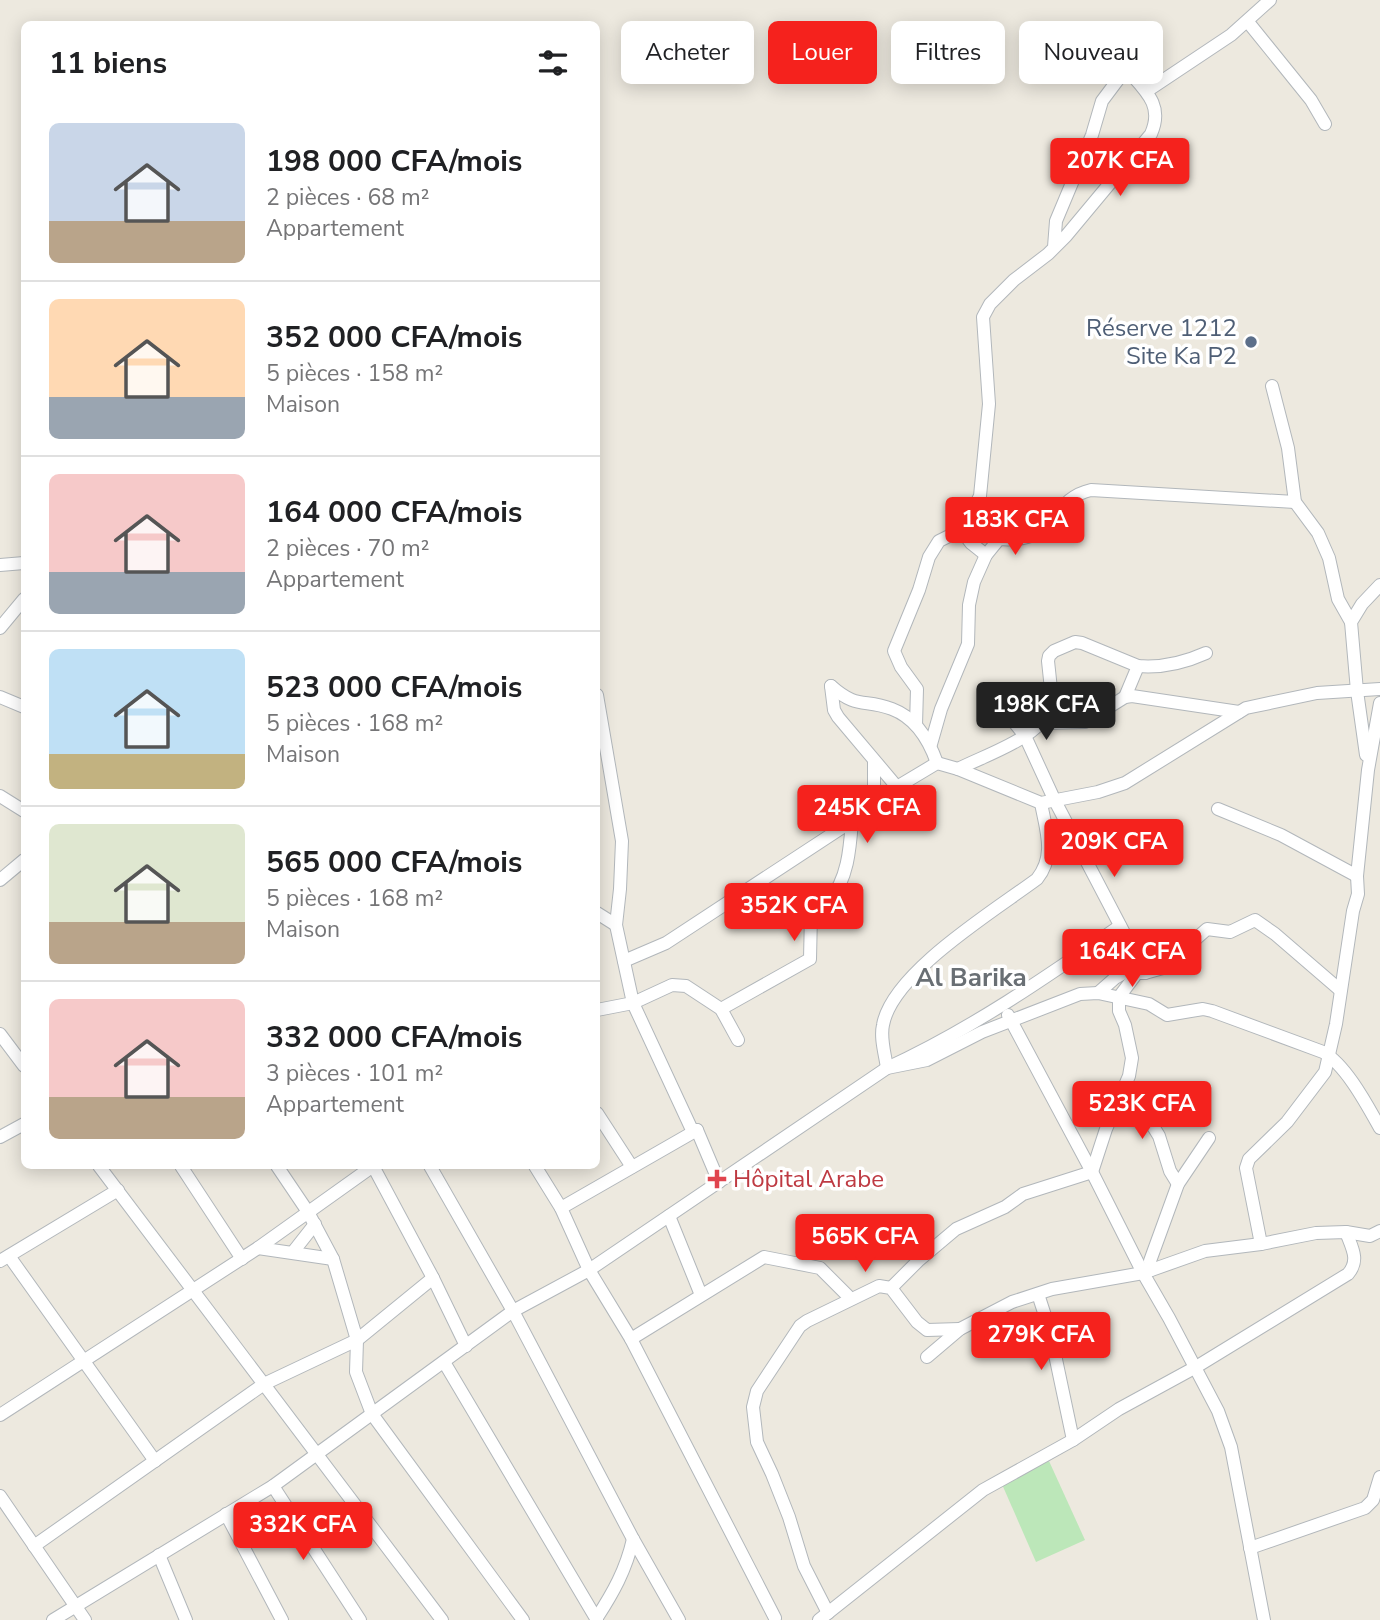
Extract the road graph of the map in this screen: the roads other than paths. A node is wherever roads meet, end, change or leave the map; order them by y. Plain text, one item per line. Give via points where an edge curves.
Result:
1 (1270, 0) edge
2 (1248, 22) junction
3 (1147, 91) junction
4 (1325, 124) dead end
5 (1054, 247) junction
6 (1272, 386) dead end
7 (1296, 502) junction
8 (961, 530) junction
9 (986, 555) junction
10 (21, 564) edge
11 (0, 565) edge
12 (1380, 585) edge
13 (21, 602) edge
14 (1351, 622) junction
15 (0, 628) edge
16 (1206, 653) dead end
17 (1138, 666) junction
18 (1380, 689) edge
19 (1357, 691) junction
20 (0, 697) edge
21 (1125, 697) junction
22 (1380, 703) edge
23 (21, 706) edge
24 (1002, 706) dead end
25 (1239, 712) junction
26 (600, 713) edge
27 (1043, 723) junction
28 (916, 725) junction
29 (1025, 736) junction
30 (931, 744) junction
31 (874, 761) junction
32 (937, 763) junction
33 (958, 769) junction
34 (1368, 770) junction
35 (897, 787) junction
36 (0, 796) edge
37 (1048, 801) junction
38 (874, 804) junction
39 (21, 809) edge
40 (1218, 809) dead end
41 (852, 821) junction
42 (21, 862) edge
43 (1357, 876) junction
44 (0, 880) edge
45 (600, 915) edge
46 (616, 925) junction
47 (1120, 926) junction
48 (624, 961) junction
49 (1141, 973) junction
50 (1340, 990) junction
51 (1098, 993) junction
52 (1119, 997) junction
53 (633, 1003) junction
54 (1003, 1005) junction
55 (600, 1009) edge
56 (721, 1009) junction
57 (1011, 1020) junction
58 (0, 1034) edge
59 (738, 1040) dead end
60 (1328, 1055) junction
61 (21, 1062) edge
62 (887, 1068) junction
63 (1127, 1084) junction
64 (600, 1118) edge
65 (21, 1126) edge
66 (1380, 1128) edge
67 (697, 1129) junction
68 (0, 1137) edge
69 (1209, 1138) dead end
70 (632, 1167) junction
71 (103, 1169) edge
72 (183, 1169) edge
73 (279, 1169) edge
74 (369, 1169) edge
75 (375, 1169) edge
76 (432, 1169) edge
77 (537, 1169) edge
78 (1092, 1172) junction
79 (719, 1182) junction
80 (1178, 1184) junction
81 (118, 1190) junction
82 (561, 1208) junction
83 (308, 1212) junction
84 (669, 1216) junction
85 (315, 1224) junction
86 (1380, 1231) edge
87 (1346, 1232) junction
88 (1261, 1244) junction
89 (258, 1248) junction
90 (293, 1252) junction
91 (5, 1258) edge
92 (242, 1259) junction
93 (333, 1259) junction
94 (589, 1270) junction
95 (1147, 1271) junction
96 (433, 1279) junction
97 (891, 1288) junction
98 (192, 1289) junction
99 (1038, 1294) junction
100 (701, 1295) junction
101 (850, 1299) junction
102 (513, 1311) junction
103 (960, 1329) junction
104 (631, 1339) junction
105 (357, 1340) junction
106 (466, 1346) junction
107 (340, 1349) junction
108 (927, 1357) dead end
109 (83, 1359) junction
110 (444, 1362) junction
111 (355, 1365) junction
112 (1196, 1367) junction
113 (264, 1384) junction
114 (372, 1413) junction
115 (0, 1415) edge
116 (1073, 1440) junction
117 (317, 1454) junction
118 (155, 1461) junction
119 (1380, 1477) edge
120 (273, 1486) junction
121 (0, 1496) edge
122 (226, 1514) junction
123 (633, 1539) junction
124 (34, 1546) junction
125 (1250, 1548) junction
126 (641, 1554) junction
127 (159, 1555) junction
128 (627, 1565) junction
129 (75, 1606) junction
130 (824, 1616) edge
131 (597, 1619) edge
132 (773, 1619) edge
133 (53, 1620) edge
134 (85, 1620) edge
135 (186, 1620) edge
136 (282, 1620) edge
137 (360, 1620) edge
138 (442, 1620) edge
139 (523, 1620) edge
140 (679, 1620) edge
141 (1264, 1620) edge

1 - 2 street
2 - 3 street
2 - 4 street
3 - 5 street via 1157,120 1151,134
3 - 5 street via 1123,73 1102,101 1056,221
5 - 8 street via 1014,280 983,317 989,404 980,496
6 - 7 street
7 - 9 street via 1091,489 1077,494 1039,534 999,540
7 - 14 street via 1318,533 1338,599
8 - 9 street
8 - 28 street via 939,541 929,556 894,650 919,695
9 - 30 street via 969,605 968,644
10 - 11 street
12 - 14 street
13 - 15 street
14 - 19 street
16 - 17 street via 1178,662
17 - 21 street
17 - 27 street via 1082,643 1054,651 1048,661 1053,708
18 - 19 street
19 - 25 street via 1317,692
19 - 34 street
20 - 23 street
21 - 25 street
21 - 27 street via 1085,722
22 - 34 street
24 - 29 street
25 - 37 street via 1125,783
26 - 46 street via 622,841
27 - 29 street
28 - 30 street
28 - 31 street via 891,709 855,703 831,686 838,718
29 - 33 street
29 - 37 street
30 - 32 street
31 - 35 street
31 - 38 street
32 - 33 street
32 - 35 street
33 - 37 street
34 - 43 street
35 - 38 street
36 - 39 street
37 - 47 street
37 - 62 street via 1049,853 1044,870 935,954 899,990 882,1028
38 - 41 street
40 - 43 street via 1282,835
41 - 48 street via 666,943
41 - 56 street via 842,880 827,903 811,914 810,959
42 - 44 street
43 - 50 street via 1358,894
45 - 46 street
46 - 48 street
47 - 49 street
47 - 54 street
48 - 53 street
49 - 50 street via 1163,968 1207,929 1230,932 1255,920
49 - 51 street via 1124,973
49 - 52 street
50 - 60 street
51 - 52 street
51 - 57 street
52 - 60 street via 1149,1004 1167,1015 1212,1010
52 - 63 street via 1132,1058
53 - 55 street
53 - 56 street via 672,985 686,986
53 - 67 street via 692,1130
54 - 57 street
54 - 62 street
56 - 59 street
57 - 62 street via 927,1060
57 - 78 street
58 - 61 street
60 - 66 street
60 - 88 street via 1325,1072 1305,1100 1249,1159 1246,1177
62 - 79 street
63 - 78 street
63 - 80 street via 1159,1136
64 - 70 street
65 - 68 street
67 - 70 street
67 - 79 street
69 - 80 street
70 - 82 street
71 - 81 street
72 - 92 street
73 - 83 street
74 - 83 street
75 - 96 street
76 - 102 street
77 - 82 street
78 - 95 street
78 - 97 street via 1023,1194 956,1228
79 - 84 street
80 - 95 street
81 - 91 street
81 - 98 street
82 - 94 street
83 - 85 street
83 - 89 street
84 - 94 street
84 - 100 street
85 - 90 street
85 - 93 street
86 - 87 street via 1370,1236
87 - 88 street
87 - 112 street via 1355,1254 1348,1274
88 - 95 street via 1205,1251
89 - 90 street
89 - 92 street
90 - 93 street
91 - 109 street
92 - 98 street
93 - 105 street
94 - 102 street
94 - 104 street
95 - 99 street
95 - 112 street
96 - 105 street
96 - 106 street
97 - 101 street via 879,1286
97 - 103 street via 927,1330
98 - 109 street
98 - 113 street
99 - 103 street
99 - 116 street
100 - 101 street via 757,1259 770,1257 820,1268
100 - 104 street
101 - 130 street via 800,1326 757,1391 752,1407 757,1441
102 - 106 street
102 - 123 street
103 - 108 street
104 - 132 street
105 - 107 street
105 - 111 street
106 - 110 street
107 - 111 street
107 - 113 street
109 - 115 street
109 - 118 street
110 - 114 street
110 - 131 street
111 - 114 street
112 - 116 street
112 - 125 street via 1231,1447
113 - 117 street
113 - 118 street
114 - 117 street
114 - 139 street
116 - 130 street via 983,1490
117 - 120 street
117 - 138 street
118 - 124 street
119 - 125 street via 1373,1500 1365,1508
120 - 122 street
120 - 137 street
121 - 124 street
122 - 127 street
122 - 136 street
123 - 126 street
123 - 128 street
124 - 129 street
125 - 141 street
126 - 128 street
126 - 140 street
127 - 129 street
127 - 135 street
128 - 131 street
129 - 133 street
129 - 134 street

